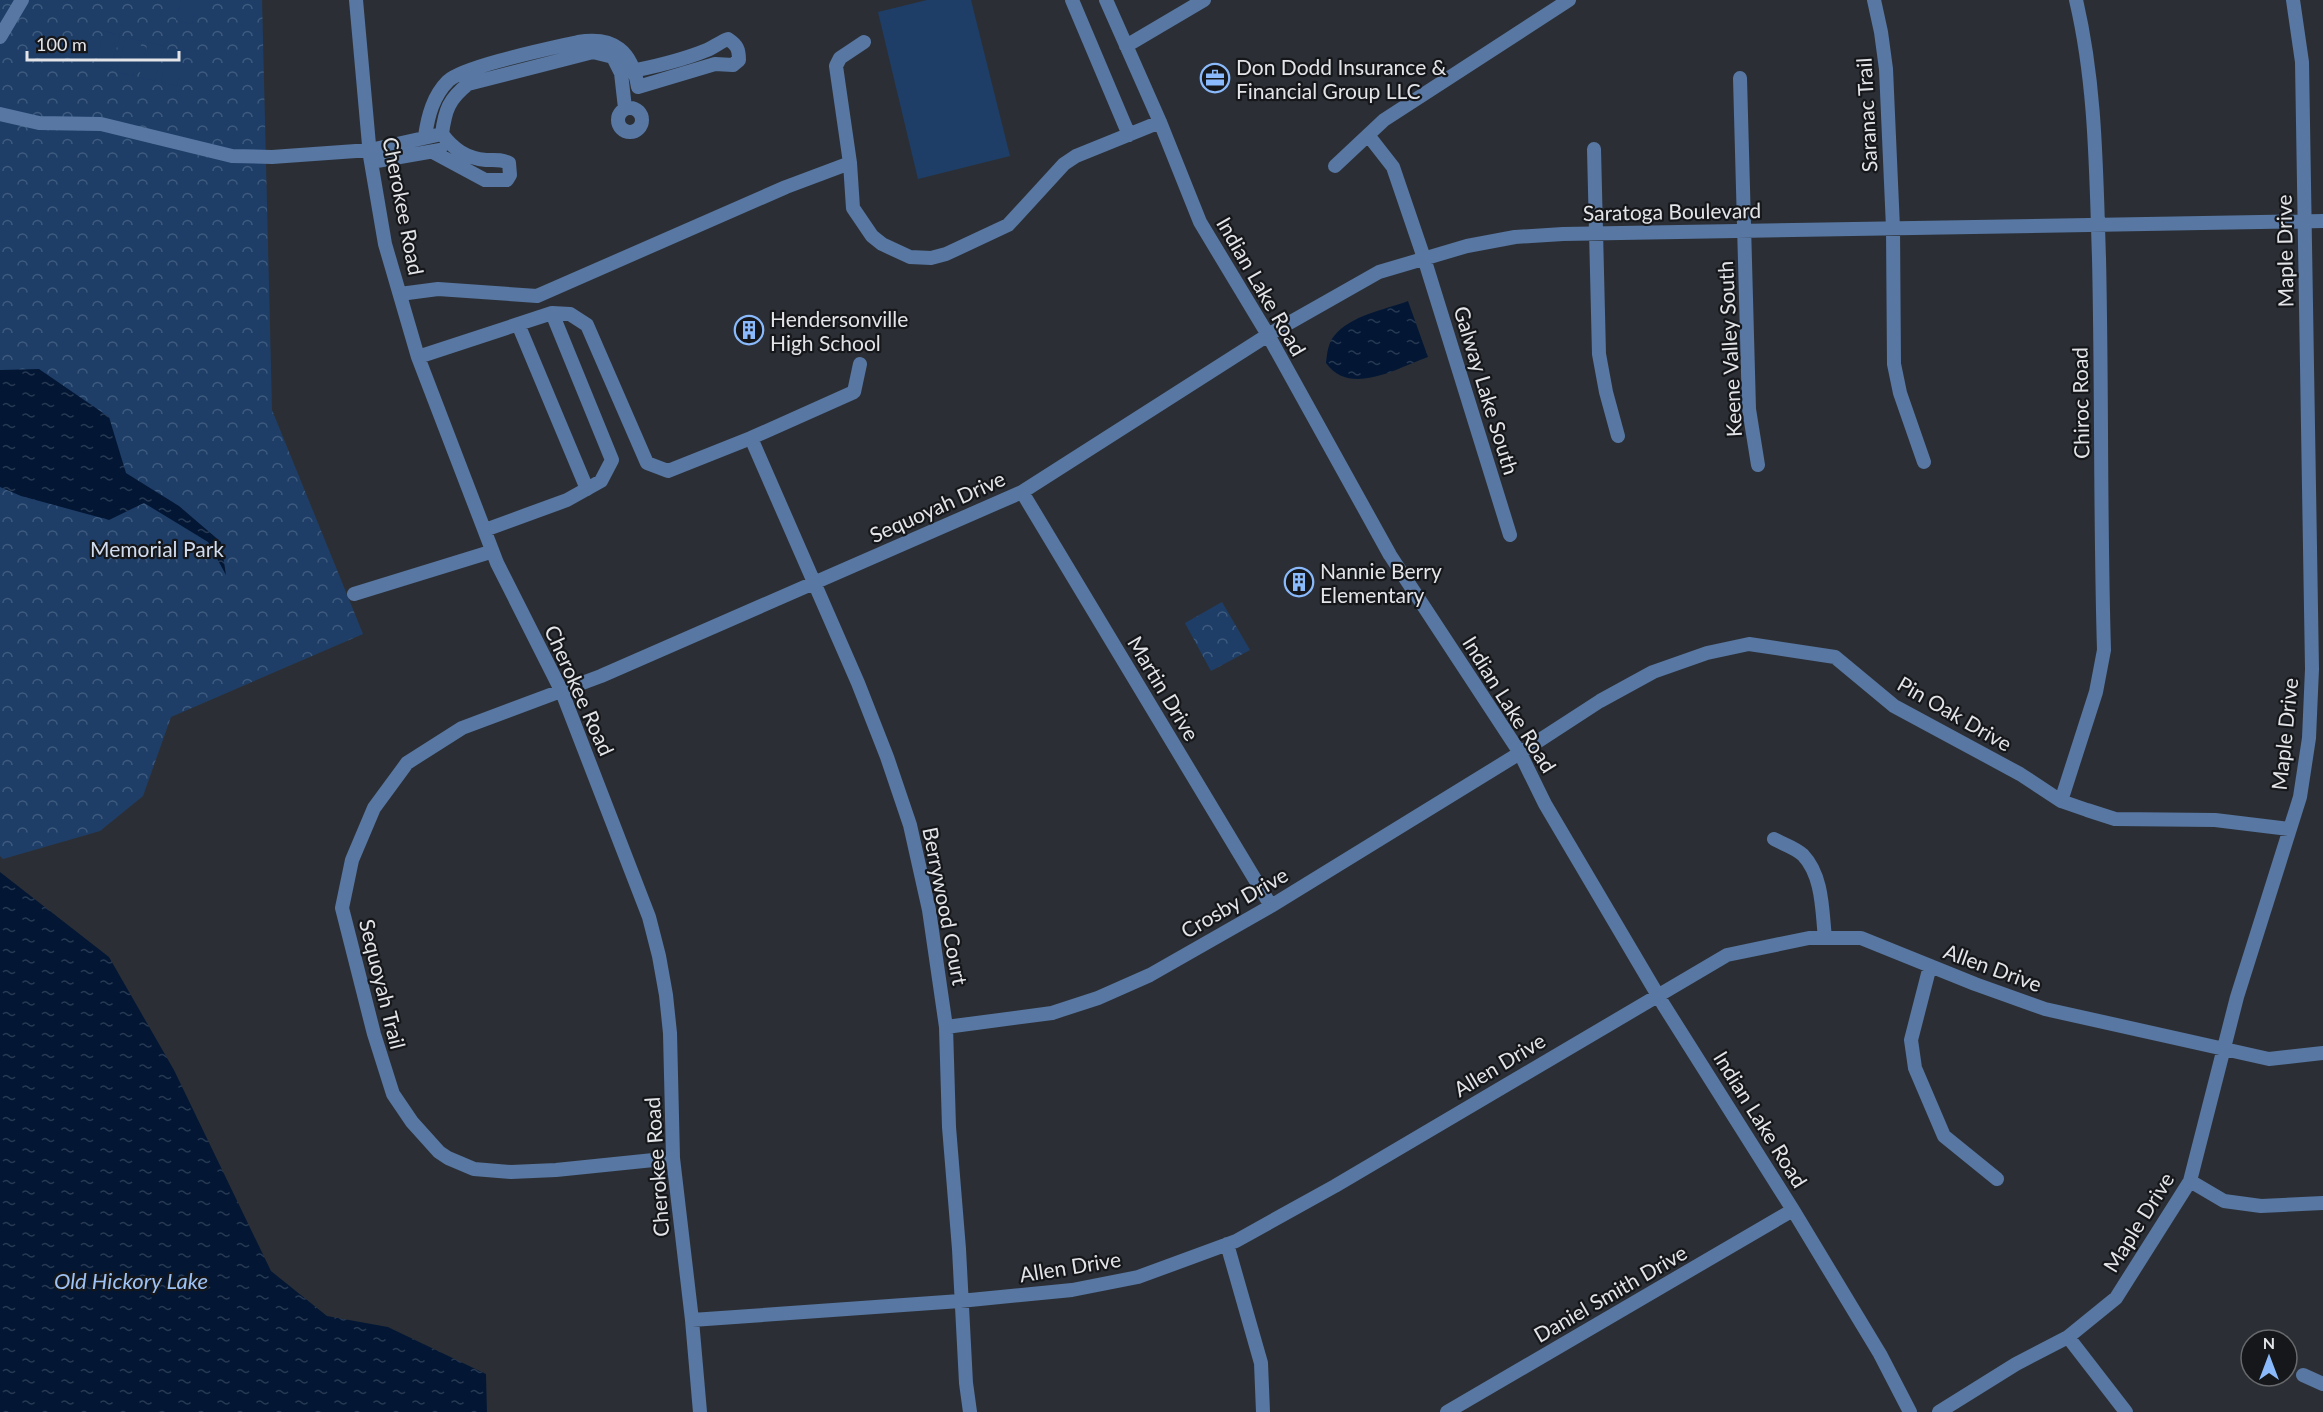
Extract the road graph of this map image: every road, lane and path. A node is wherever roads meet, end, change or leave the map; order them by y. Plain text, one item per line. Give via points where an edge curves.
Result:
1 (22, 0) edge
2 (356, 0) edge
3 (1072, 0) edge
4 (1106, 0) edge
5 (1204, 0) edge
6 (1569, 0) edge
7 (1874, 0) edge
8 (2076, 0) edge
9 (2293, 0) edge
10 (0, 37) edge
11 (864, 42) dead end
12 (1126, 46) junction
13 (558, 53) junction
14 (635, 70) junction
15 (621, 73) junction
16 (1740, 78) dead end
17 (459, 83) junction
18 (638, 87) junction
19 (623, 89) junction
20 (0, 114) edge
21 (1160, 122) junction
22 (442, 134) junction
23 (1129, 135) junction
24 (1368, 135) junction
25 (424, 136) junction
26 (451, 146) junction
27 (1594, 149) dead end
28 (433, 152) junction
29 (370, 156) junction
30 (850, 163) junction
31 (1335, 166) dead end
32 (2323, 221) edge
33 (2304, 222) junction
34 (2098, 224) junction
35 (1893, 228) junction
36 (1743, 231) junction
37 (1595, 234) junction
38 (1424, 258) junction
39 (400, 294) junction
40 (552, 313) junction
41 (518, 324) junction
42 (1268, 335) junction
43 (418, 357) junction
44 (860, 364) dead end
45 (1618, 436) dead end
46 (751, 438) junction
47 (2308, 440) junction
48 (2323, 440) edge
49 (1924, 462) dead end
50 (1758, 465) dead end
51 (587, 489) junction
52 (1022, 492) junction
53 (485, 530) junction
54 (1510, 535) dead end
55 (487, 553) dead end
56 (813, 583) junction
57 (354, 594) dead end
58 (601, 676) joint
59 (562, 692) junction
60 (1520, 753) junction
61 (2061, 801) junction
62 (2289, 829) junction
63 (1774, 839) dead end
64 (1271, 906) junction
65 (1825, 938) junction
66 (1930, 966) junction
67 (1658, 995) junction
68 (946, 1027) junction
69 (2223, 1049) junction
70 (2323, 1053) edge
71 (673, 1158) junction
72 (1997, 1179) dead end
73 (2190, 1181) junction
74 (2323, 1203) edge
75 (1793, 1210) junction
76 (1227, 1244) junction
77 (960, 1301) junction
78 (692, 1320) junction
79 (2068, 1337) junction
80 (2303, 1375) dead end
81 (2323, 1384) edge
82 (700, 1412) edge
83 (970, 1412) edge
84 (1263, 1412) edge
85 (1447, 1412) edge
86 (1910, 1412) edge
87 (1939, 1412) edge
88 (2126, 1412) edge

1 - 10 street
2 - 29 street, Cherokee Road
3 - 23 street
4 - 12 street, Indian Lake Road
5 - 12 street
6 - 24 street via 1384,120
7 - 35 street, Saranac Trail via 1886,69
8 - 34 street, Chiroc Road via 2093,96
9 - 33 street, Maple Drive via 2302,62
11 - 30 street via 840,58 836,66
12 - 21 street, Indian Lake Road
13 - 14 street via 590,40 612,43
13 - 15 street via 592,52 613,57
13 - 17 street
14 - 15 street
14 - 18 street
14 - 18 street via 709,49 728,39 739,50 739,60 733,65 715,64
15 - 19 street
16 - 36 street, Keene Valley South
17 - 22 street via 444,116
17 - 25 street via 441,90 432,104
18 - 19 street
18 - 19 street via 631,109
20 - 29 street via 39,123 101,124 232,156
21 - 23 street
21 - 42 street, Indian Lake Road via 1200,222
22 - 25 street
22 - 26 street
23 - 30 street via 1064,164 1008,225 931,258 896,252 872,236 853,208
24 - 31 street
24 - 38 street, Galway Lake South via 1392,166
25 - 29 street
26 - 28 street
26 - 28 street via 472,158 501,159 509,163 510,175 507,180 485,180
27 - 37 street
28 - 29 street
29 - 39 street, Cherokee Road via 385,244
30 - 39 street via 537,296 438,289
32 - 33 street, Saratoga Boulevard
33 - 34 street, Saratoga Boulevard
33 - 47 street, Maple Drive
34 - 35 street, Saratoga Boulevard
34 - 61 street, Chiroc Road via 2104,650 2096,692
35 - 36 street, Saratoga Boulevard
35 - 49 street, Saranac Trail via 1894,364
36 - 37 street, Saratoga Boulevard
36 - 50 street, Keene Valley South via 1749,409
37 - 38 street, Saratoga Boulevard via 1515,237
37 - 45 street via 1599,354
38 - 42 street, Saratoga Boulevard via 1379,272
38 - 54 street, Galway Lake South
39 - 43 street, Cherokee Road
40 - 41 street
40 - 46 street via 570,314 587,325 647,463 668,471
40 - 51 street via 612,460 601,481
41 - 43 street
41 - 51 street
42 - 52 street, Sequoyah Drive
42 - 60 street, Indian Lake Road via 1390,555
43 - 53 street, Cherokee Road
44 - 46 street via 854,392
46 - 56 street, Berrywood Court
47 - 48 street
47 - 62 street, Maple Drive via 2312,669 2309,738 2300,797
51 - 53 street
52 - 56 street, Sequoyah Drive
52 - 64 street, Martin Drive
53 - 59 street, Cherokee Road via 497,563
55 - 57 street
56 - 58 street, Sequoyah Drive
56 - 68 street, Berrywood Court via 858,683 910,825 929,910
58 - 59 street, Sequoyah Trail
59 - 71 street, Cherokee Road via 649,918 659,954 670,1033
59 - 71 street, Sequoyah Trail via 462,728 408,763 374,808 352,860 342,908 393,1094 440,1152 474,1169 511,1172
60 - 61 street, Pin Oak Drive via 1653,672 1707,653 1749,644 1834,657 1894,706 2020,774
60 - 64 street, Crosby Drive
60 - 67 street, Indian Lake Road via 1545,804
61 - 62 street, Pin Oak Drive via 2115,819 2215,820
62 - 69 street, Maple Drive
63 - 65 street via 1802,854 1812,868
64 - 68 street, Crosby Drive via 1150,975 1098,998 1052,1013
65 - 66 street, Allen Drive via 1861,938
65 - 67 street, Allen Drive via 1727,955
66 - 69 street, Allen Drive via 2045,1009
66 - 72 street via 1911,1040 1915,1068 1944,1136
67 - 75 street, Indian Lake Road
67 - 76 street, Allen Drive via 1335,1186
68 - 77 street, Berrywood Court
69 - 70 street, Allen Drive via 2269,1059
69 - 73 street, Maple Drive
71 - 78 street, Cherokee Road
73 - 74 street via 2224,1201 2261,1206
73 - 79 street, Maple Drive via 2116,1298
75 - 85 street, Daniel Smith Drive
75 - 86 street, Indian Lake Road via 1880,1353
76 - 77 street, Allen Drive via 1138,1277 1072,1290
76 - 84 street via 1261,1363
77 - 78 street, Allen Drive
77 - 83 street, Berrywood Court
78 - 82 street, Cherokee Road
79 - 87 street, Maple Drive
79 - 88 street
80 - 81 street

